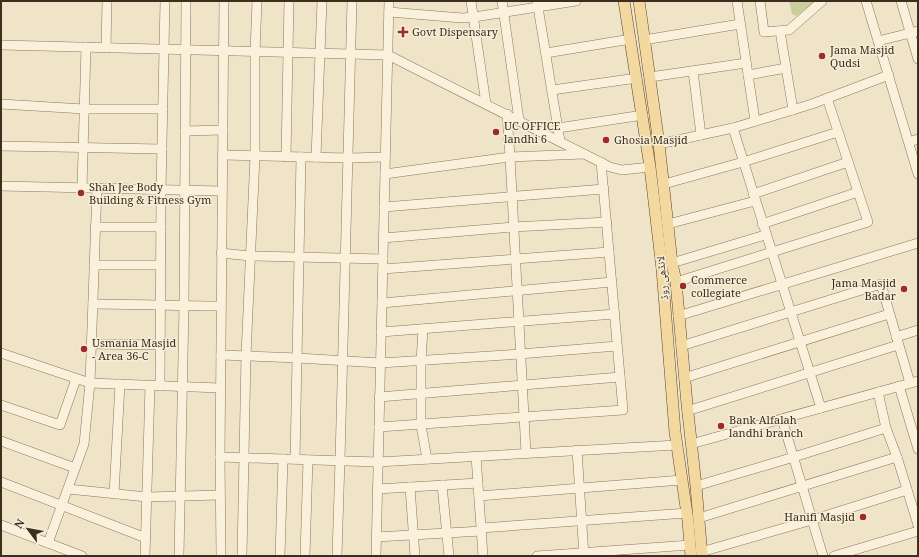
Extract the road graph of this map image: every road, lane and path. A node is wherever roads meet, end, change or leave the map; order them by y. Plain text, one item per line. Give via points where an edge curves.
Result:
1 (107, 1) edge
2 (164, 1) edge
3 (186, 1) edge
4 (224, 1) edge
5 (257, 1) edge
6 (289, 1) edge
7 (322, 1) edge
8 (352, 1) edge
9 (389, 1) edge
10 (471, 1) edge
11 (502, 1) edge
12 (576, 1) edge
13 (624, 1) edge
14 (639, 1) edge
15 (737, 1) edge
16 (760, 1) edge
17 (822, 1) edge
18 (866, 1) edge
19 (901, 1) edge
20 (538, 4) edge
21 (389, 12) junction
22 (504, 12) junction
23 (474, 17) junction
24 (740, 24) junction
25 (780, 31) junction
26 (914, 32) edge
27 (630, 38) junction
28 (644, 40) junction
29 (878, 41) junction
30 (1, 45) edge
31 (86, 47) junction
32 (106, 48) junction
33 (164, 50) junction
34 (185, 50) junction
35 (223, 51) junction
36 (254, 52) junction
37 (288, 53) junction
38 (546, 53) junction
39 (320, 54) junction
40 (351, 54) junction
41 (388, 56) junction
42 (918, 59) edge
43 (746, 63) junction
44 (786, 68) junction
45 (693, 71) junction
46 (748, 75) junction
47 (888, 75) junction
48 (650, 77) junction
49 (637, 78) junction
50 (552, 90) junction
51 (827, 98) junction
52 (1, 104) edge
53 (486, 104) junction
54 (84, 109) junction
55 (163, 109) junction
56 (793, 110) junction
57 (507, 114) junction
58 (643, 115) junction
59 (519, 120) junction
60 (755, 121) junction
61 (558, 128) junction
62 (732, 128) junction
63 (223, 130) junction
64 (185, 131) junction
65 (838, 132) junction
66 (701, 135) junction
67 (918, 139) edge
68 (560, 141) junction
69 (909, 142) junction
70 (659, 144) junction
71 (1, 146) edge
72 (82, 148) junction
73 (162, 150) junction
74 (585, 154) junction
75 (222, 155) junction
76 (254, 156) junction
77 (286, 157) junction
78 (316, 157) junction
79 (385, 157) junction
80 (510, 157) junction
81 (301, 158) junction
82 (349, 158) junction
83 (602, 162) junction
84 (743, 162) junction
85 (848, 162) junction
86 (650, 166) junction
87 (385, 174) junction
88 (918, 174) edge
89 (664, 184) junction
90 (1, 186) edge
91 (82, 188) junction
92 (97, 188) junction
93 (604, 189) junction
94 (161, 190) junction
95 (184, 190) junction
96 (222, 191) junction
97 (858, 192) junction
98 (512, 197) junction
99 (754, 197) junction
100 (384, 208) junction
101 (607, 222) junction
102 (668, 224) junction
103 (762, 224) junction
104 (95, 227) junction
105 (161, 227) junction
106 (513, 227) junction
107 (765, 235) junction
108 (383, 238) junction
109 (918, 242) edge
110 (609, 252) junction
111 (771, 252) junction
112 (222, 253) junction
113 (250, 256) junction
114 (299, 256) junction
115 (346, 259) junction
116 (383, 259) junction
117 (515, 259) junction
118 (672, 263) junction
119 (94, 265) junction
120 (161, 265) junction
121 (383, 269) junction
122 (612, 282) junction
123 (676, 282) junction
124 (781, 284) junction
125 (517, 290) junction
126 (382, 303) junction
127 (92, 304) junction
128 (160, 304) junction
129 (184, 306) junction
130 (221, 306) junction
131 (790, 312) junction
132 (615, 314) junction
133 (889, 314) junction
134 (678, 316) junction
135 (519, 322) junction
136 (423, 329) junction
137 (918, 330) edge
138 (381, 332) junction
139 (897, 341) junction
140 (800, 342) junction
141 (91, 344) junction
142 (160, 345) junction
143 (618, 346) junction
144 (681, 346) junction
145 (1, 353) edge
146 (520, 354) junction
147 (221, 355) junction
148 (246, 356) junction
149 (298, 358) junction
150 (343, 361) junction
151 (421, 361) junction
152 (380, 363) junction
153 (809, 373) junction
154 (620, 377) junction
155 (684, 378) junction
156 (76, 379) junction
157 (914, 382) edge
158 (90, 383) junction
159 (120, 384) junction
160 (150, 386) junction
161 (160, 386) junction
162 (522, 386) junction
163 (899, 386) junction
164 (182, 387) junction
165 (220, 388) junction
166 (878, 392) junction
167 (422, 393) junction
168 (379, 397) junction
169 (1, 404) edge
170 (821, 408) junction
171 (687, 411) junction
172 (524, 417) junction
173 (782, 419) junction
174 (421, 425) junction
175 (379, 427) junction
176 (886, 428) junction
177 (690, 430) junction
178 (675, 432) junction
179 (1, 441) edge
180 (692, 448) junction
181 (918, 449) edge
182 (578, 450) junction
183 (678, 450) junction
184 (526, 454) junction
185 (476, 456) junction
186 (220, 457) junction
187 (794, 457) junction
188 (897, 457) junction
189 (245, 458) junction
190 (283, 459) junction
191 (295, 459) junction
192 (427, 459) junction
193 (308, 460) junction
194 (340, 460) junction
195 (378, 462) junction
196 (75, 468) junction
197 (682, 480) junction
198 (1, 482) edge
199 (478, 483) junction
200 (442, 485) junction
201 (696, 486) junction
202 (410, 487) junction
203 (802, 487) junction
204 (580, 488) junction
205 (68, 489) junction
206 (377, 489) junction
207 (114, 494) junction
208 (912, 494) edge
209 (220, 495) junction
210 (180, 496) junction
211 (479, 496) junction
212 (147, 497) junction
213 (62, 505) junction
214 (687, 513) junction
215 (699, 518) junction
216 (812, 520) junction
217 (583, 521) junction
218 (1, 525) edge
219 (918, 525) edge
220 (481, 529) junction
221 (918, 531) edge
222 (447, 533) junction
223 (414, 535) junction
224 (376, 537) junction
225 (146, 538) junction
226 (48, 543) junction
227 (696, 552) edge
228 (584, 554) edge
229 (82, 556) edge
230 (145, 556) edge
231 (179, 556) edge
232 (221, 556) edge
233 (242, 556) edge
234 (280, 556) edge
235 (305, 556) edge
236 (337, 556) edge
237 (376, 556) edge
238 (415, 556) edge
239 (449, 556) edge
240 (483, 556) edge
241 (537, 556) edge
242 (823, 556) edge
243 (834, 556) edge

1 - 32 street
2 - 33 street
3 - 34 street
4 - 35 street
5 - 36 street
6 - 37 street
7 - 39 street
8 - 40 street
9 - 21 street
10 - 23 street
11 - 22 street
12 - 20 street
13 - 27 main road, لانڈھی روڈ
14 - 28 main road, لانڈھی روڈ
15 - 24 street
16 - 25 street via 764,32
17 - 25 street via 789,30
18 - 29 street
19 - 26 street
20 - 22 street
20 - 38 street
21 - 23 street
21 - 41 street
22 - 23 street
22 - 59 street
23 - 53 street
24 - 28 street
24 - 43 street
25 - 44 street
26 - 29 street
26 - 42 street
27 - 38 street
27 - 49 main road, لانڈھی روڈ
28 - 48 main road, لانڈھی روڈ
29 - 47 street
30 - 31 street
31 - 32 street
31 - 54 street
32 - 33 street
33 - 34 street
33 - 55 street
34 - 35 street
34 - 64 street
35 - 36 street
35 - 63 street
36 - 37 street
36 - 76 street
37 - 39 street
37 - 77 street
38 - 50 street
39 - 40 street
39 - 78 street
40 - 41 street
40 - 82 street
41 - 53 street
41 - 79 street
43 - 45 street
43 - 46 street
44 - 46 street
44 - 56 street
45 - 48 street
45 - 66 street
46 - 60 street
47 - 51 street
47 - 69 street
48 - 70 main road, لانڈھی روڈ
49 - 50 street
49 - 58 main road, لانڈھی روڈ
50 - 61 street
51 - 56 street
51 - 65 street
52 - 54 street
53 - 57 street
54 - 55 street
54 - 72 street
55 - 73 street
56 - 60 street
57 - 59 street
57 - 80 street
58 - 61 street
58 - 86 main road, لانڈھی روڈ
59 - 68 street
60 - 62 street
61 - 68 street
62 - 66 street
62 - 84 street
63 - 64 street
63 - 75 street
64 - 95 street
65 - 84 street
65 - 85 street
66 - 70 street
67 - 69 street
68 - 74 street
69 - 88 street
70 - 89 main road, لانڈھی روڈ
71 - 72 street
72 - 73 street
72 - 91 street
73 - 94 street
74 - 80 street
74 - 83 street
75 - 76 street
75 - 96 street
76 - 77 street
76 - 113 street
77 - 81 street
78 - 81 street
78 - 82 street
79 - 82 street
79 - 87 street
80 - 87 street
80 - 98 street
81 - 114 street
82 - 115 street
83 - 86 street via 622,170
83 - 93 street
84 - 89 street
84 - 99 street
85 - 97 street
85 - 99 street
86 - 178 main road, لانڈھی روڈ via 662,269
87 - 100 street
89 - 102 main road, لانڈھی روڈ
90 - 91 street
91 - 92 street
92 - 94 street
92 - 104 street
93 - 98 street
93 - 101 street
94 - 95 street
94 - 105 street
95 - 96 street
95 - 129 street
96 - 112 street
97 - 103 street
97 - 111 street via 868,222
98 - 100 street
98 - 106 street
99 - 102 street
99 - 103 street
100 - 108 street
101 - 106 street
101 - 110 street
102 - 118 main road, لانڈھی روڈ
103 - 107 street
104 - 105 street
104 - 119 street
105 - 120 street
106 - 108 street
106 - 117 street
107 - 111 street
107 - 118 street
108 - 116 street
109 - 124 street
110 - 117 street
110 - 122 street
111 - 123 street
111 - 124 street
112 - 113 street
112 - 130 street
113 - 114 street
113 - 148 street
114 - 115 street
114 - 149 street
115 - 116 street
115 - 150 street
116 - 121 street
117 - 121 street
117 - 125 street
118 - 123 main road, لانڈھی روڈ
119 - 120 street
119 - 127 street
120 - 128 street
121 - 126 street
122 - 125 street
122 - 132 street
123 - 134 main road, لانڈھی روڈ
124 - 131 street
124 - 134 street
125 - 126 street
125 - 135 street
126 - 138 street
127 - 128 street
127 - 141 street
128 - 129 street
128 - 142 street
129 - 130 street
129 - 164 street
130 - 147 street
131 - 133 street via 880,284
131 - 140 street
131 - 144 street
132 - 135 street
132 - 143 street
133 - 139 street
133 - 140 street
134 - 144 main road, لانڈھی روڈ
135 - 136 street
135 - 146 street
136 - 138 street
136 - 151 street
137 - 139 street
138 - 152 street
139 - 153 street
139 - 157 street
140 - 153 street
140 - 155 street
141 - 142 street
141 - 158 street
142 - 161 street
143 - 146 street
143 - 154 street
144 - 155 main road, لانڈھی روڈ
145 - 156 street
146 - 151 street
146 - 162 street
147 - 148 street
147 - 165 street
148 - 149 street
148 - 189 street
149 - 150 street
149 - 191 street
150 - 152 street
150 - 194 street
151 - 152 street
151 - 167 street
152 - 168 street
153 - 170 street
153 - 171 street
154 - 162 street
154 - 172 street via 623,410
155 - 171 main road, لانڈھی روڈ
156 - 158 street
156 - 169 street via 60,425
157 - 163 street
158 - 159 street
158 - 196 street via 84,444
159 - 160 street
159 - 207 street
160 - 161 street
160 - 212 street
161 - 164 street
162 - 167 street
162 - 172 street
163 - 166 street
163 - 181 street
164 - 165 street
164 - 210 street
165 - 186 street
166 - 170 street
166 - 176 street
167 - 168 street
167 - 174 street
168 - 175 street
170 - 173 street
171 - 177 main road, لانڈھی روڈ
172 - 174 street
172 - 184 street
173 - 180 street
173 - 187 street
174 - 175 street
174 - 192 street
175 - 195 street
176 - 187 street
176 - 188 street
177 - 178 main road
177 - 180 main road, لانڈھی روڈ
178 - 183 main road, لانڈھی روڈ
179 - 196 street
180 - 183 main road
180 - 201 main road, لانڈھی روڈ
182 - 183 street
182 - 184 street
182 - 204 street
183 - 197 main road, لانڈھی روڈ
184 - 185 street
185 - 192 street
185 - 199 street
186 - 189 street
186 - 209 street
187 - 201 street
187 - 203 street
188 - 203 street
188 - 208 street
189 - 190 street
189 - 233 street
190 - 191 street
190 - 234 street
191 - 193 street
192 - 195 street
193 - 194 street
193 - 235 street
194 - 195 street
194 - 236 street
195 - 206 street
196 - 205 street
197 - 204 street
197 - 214 main road, لانڈھی روڈ
198 - 213 street
199 - 200 street
199 - 211 street
200 - 202 street
200 - 222 street
201 - 215 main road, لانڈھی روڈ
202 - 206 street
202 - 223 street
203 - 215 street
203 - 216 street
204 - 211 street
204 - 217 street
205 - 207 street
205 - 213 street
206 - 224 street
207 - 212 street
208 - 216 street
208 - 219 street
209 - 210 street
209 - 232 street
210 - 212 street
210 - 231 street
211 - 220 street
212 - 225 street
213 - 225 street
213 - 226 street
214 - 217 street
214 - 227 main road, لانڈھی روڈ
215 - 227 main road, لانڈھی روڈ
216 - 227 street
216 - 242 street
217 - 220 street
217 - 228 street
218 - 226 street
220 - 222 street
220 - 240 street
221 - 243 street
222 - 223 street
222 - 239 street
223 - 224 street
223 - 238 street
224 - 237 street
225 - 230 street
226 - 229 street
227 - 228 street
228 - 241 street

